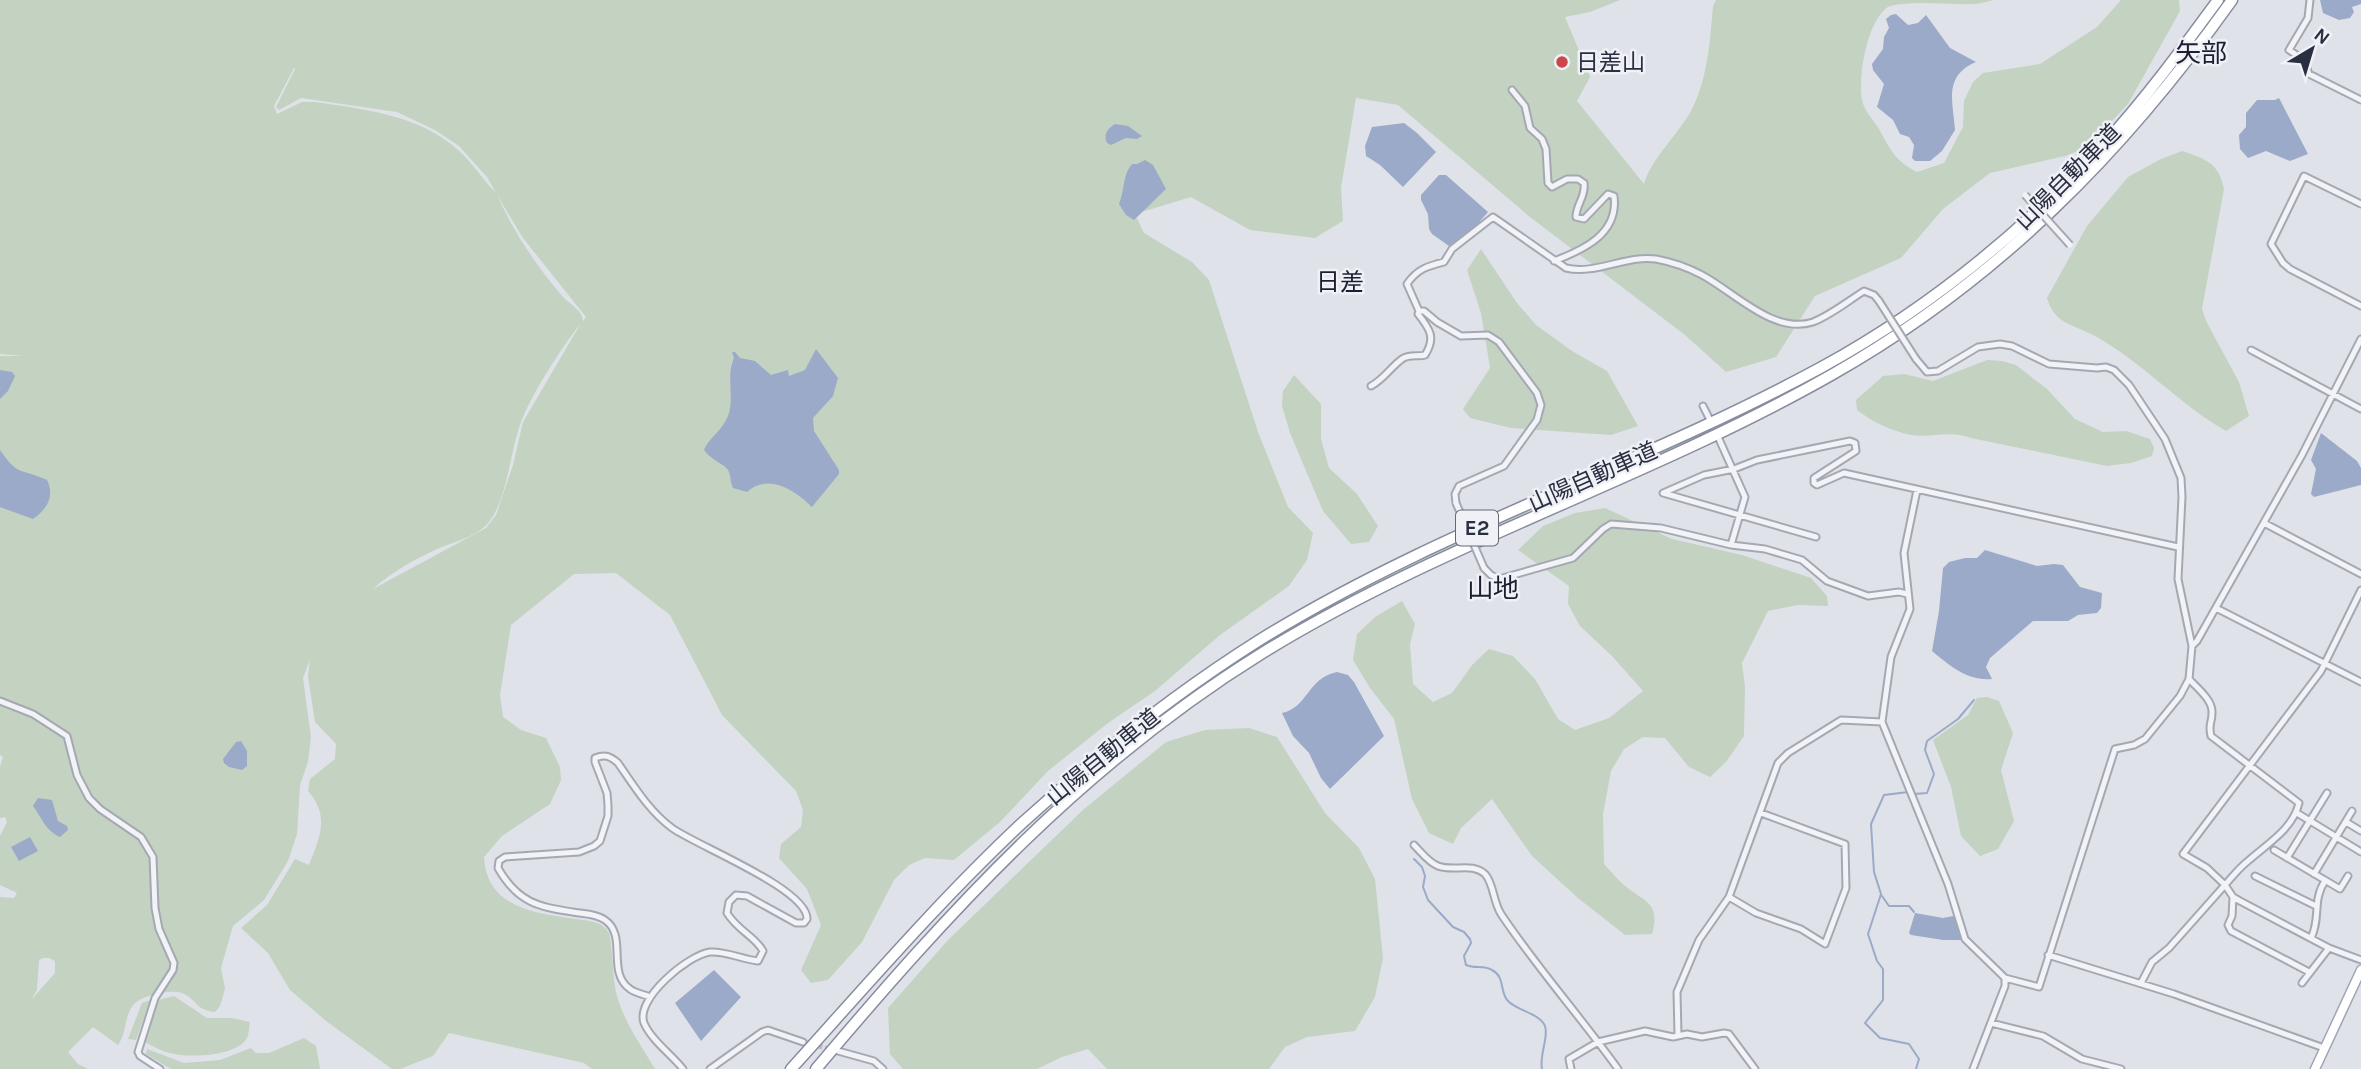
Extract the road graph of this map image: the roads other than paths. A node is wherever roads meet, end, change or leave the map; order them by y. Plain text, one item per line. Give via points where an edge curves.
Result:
1 (2218, 0) edge
2 (2232, 0) edge
3 (2310, 0) edge
4 (1512, 90) dead end
5 (2361, 100) edge
6 (2025, 195) dead end
7 (2361, 204) edge
8 (2070, 245) dead end
9 (1554, 261) junction
10 (2361, 306) edge
11 (1419, 311) junction
12 (2361, 339) edge
13 (2251, 350) dead end
14 (1371, 386) dead end
15 (2333, 395) junction
16 (1703, 406) dead end
17 (2361, 409) edge
18 (1709, 418) dead end
19 (1719, 439) dead end
20 (1734, 469) junction
21 (1917, 490) junction
22 (1740, 516) junction
23 (2264, 523) junction
24 (1816, 537) dead end
25 (1731, 545) junction
26 (2178, 547) junction
27 (2361, 574) edge
28 (2361, 590) edge
29 (1908, 594) junction
30 (2216, 608) junction
31 (2192, 646) junction
32 (2324, 664) junction
33 (2189, 679) junction
34 (2361, 682) edge
35 (0, 701) edge
36 (1882, 722) junction
37 (2249, 766) junction
38 (2326, 793) dead end
39 (2352, 811) dead end
40 (1761, 813) junction
41 (2297, 813) junction
42 (2310, 821) junction
43 (2346, 822) junction
44 (2361, 831) edge
45 (2336, 838) junction
46 (1414, 845) dead end
47 (2274, 849) dead end
48 (2361, 852) edge
49 (2287, 858) junction
50 (2314, 874) junction
51 (2255, 876) dead end
52 (2348, 876) dead end
53 (2325, 881) junction
54 (2225, 885) junction
55 (1729, 897) junction
56 (2233, 897) junction
57 (2316, 906) junction
58 (2311, 938) junction
59 (2329, 948) junction
60 (2048, 955) junction
61 (2361, 960) edge
62 (2361, 970) edge
63 (2309, 972) junction
64 (2005, 978) junction
65 (2141, 983) junction
66 (2302, 983) dead end
67 (650, 997) junction
68 (1992, 1023) junction
69 (1678, 1035) junction
70 (803, 1042) tunnel mouth
71 (1598, 1042) junction
72 (2324, 1048) junction
73 (838, 1051) tunnel mouth
74 (160, 1069) edge
75 (683, 1069) edge
76 (710, 1069) edge
77 (791, 1069) edge
78 (816, 1069) edge
79 (883, 1069) edge
80 (1571, 1069) edge
81 (1618, 1069) edge
82 (1755, 1069) edge
83 (1973, 1069) edge
84 (2121, 1069) edge
85 (2315, 1069) edge

1 - 77 highway, 山陽自動車道 / E2 via 2107,141 2049,200 1971,268 1885,329 1743,408 1347,591 1260,640 1139,724 981,863
2 - 78 highway, 山陽自動車道 / E2 via 2115,148 2057,208 1978,277 1893,337 1768,409 1353,601 1224,678 1147,733 990,873
3 - 5 street via 2308,18 2289,50 2304,60 2309,74
4 - 9 street via 1546,149 1548,183 1552,187 1567,179 1584,183 1576,217 1584,219 1608,194 1614,196 1610,222 1596,240
6 - 8 street, bridge
7 - 10 street via 2304,176 2271,244 2290,269
9 - 11 street via 1493,217 1452,249 1444,262 1413,275 1407,284
9 - 26 street, bridge via 1576,270 1637,258 1672,262 1749,305 1797,325 1815,321 1864,291 1879,301 1927,372 1938,371 1978,347 2000,344 2049,365 2114,370 2150,413 2181,478
11 - 14 street via 1432,345 1425,355 1402,359
11 - 25 street, bridge via 1461,336 1488,335 1499,342 1541,405 1537,420 1510,460 1459,486 1455,494 1484,568 1491,575 1499,579 1573,558 1611,524 1661,528
12 - 15 street
13 - 15 street
15 - 17 street
15 - 23 street
16 - 18 street
19 - 20 street
20 - 21 street via 1756,460 1850,441 1856,451 1814,478 1814,483 1844,473
20 - 22 street via 1745,497
20 - 22 street via 1704,475 1662,493
21 - 26 street
21 - 29 street via 1904,553
22 - 24 street
22 - 25 street
23 - 27 street
23 - 30 street
25 - 29 street via 1802,560 1827,580 1868,596
26 - 31 street via 2178,579
28 - 32 street
29 - 36 street via 1910,609 1891,657
30 - 31 street
30 - 32 street
31 - 33 street
32 - 34 street
32 - 37 street
33 - 37 street via 2211,708 2211,736
33 - 60 street via 2145,739 2115,750
35 - 74 street via 33,714 67,736 77,775 89,798 141,837 153,857 159,929 174,964 155,998 138,1052
36 - 40 street via 1841,720 1788,753 1772,775
36 - 64 street via 1948,884 1965,939
37 - 41 street via 2299,803
37 - 54 street via 2183,854
38 - 42 street
39 - 43 street
40 - 55 street
40 - 55 street via 1845,844 1846,888 1825,944
41 - 42 street
41 - 54 street via 2269,846
42 - 45 street
42 - 49 street
43 - 44 street
43 - 45 street
45 - 48 street
45 - 50 street
46 - 71 street via 1434,864 1475,869 1487,877 1499,911
47 - 49 street
49 - 50 street
50 - 53 street
51 - 57 street
52 - 53 street via 2340,889
53 - 57 street
54 - 56 street
54 - 65 street via 2152,962
55 - 69 street via 1699,940 1677,992
56 - 58 street
56 - 63 street via 2231,931
57 - 58 street via 2318,925
58 - 59 street
59 - 61 street
59 - 63 street
60 - 64 street via 2039,987
60 - 65 street
62 - 72 main road
63 - 66 street
64 - 68 street
65 - 72 street
67 - 67 street via 632,991 620,977 614,930 603,918 538,906 515,892 498,869 505,857 579,852 600,841 608,816 607,793 595,762 601,756 618,762 648,805 673,829 779,886 807,914 804,923 796,923 747,896 736,895 727,913 736,927 761,946 762,957 758,961 725,953 701,954
67 - 75 street via 644,1022
68 - 83 street
68 - 84 street via 2043,1036 2082,1059
69 - 71 street via 1644,1031
69 - 82 street via 1729,1034
70 - 76 street via 768,1030
71 - 80 street via 1569,1059
71 - 81 street
72 - 85 main road
73 - 79 street via 874,1061

